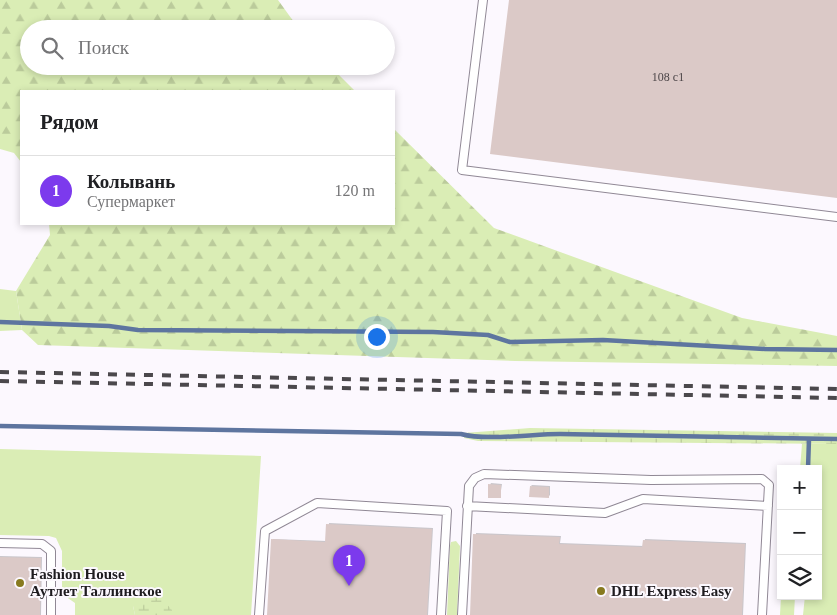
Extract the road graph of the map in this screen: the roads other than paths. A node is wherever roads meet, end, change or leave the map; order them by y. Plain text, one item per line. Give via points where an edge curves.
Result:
1 (483, 0) edge
2 (837, 217) edge
3 (467, 506) junction
4 (768, 506) junction
5 (0, 543) edge
6 (51, 615) edge
7 (259, 615) edge
8 (441, 615) edge
9 (462, 615) edge
10 (762, 615) edge

1 - 2 lane via 462,170
3 - 4 lane via 605,513 643,499
3 - 4 lane via 469,486 484,474 651,480 754,477 769,485
3 - 9 lane
4 - 10 lane
5 - 6 lane via 42,544 51,551
7 - 8 lane via 265,531 317,503 448,511

